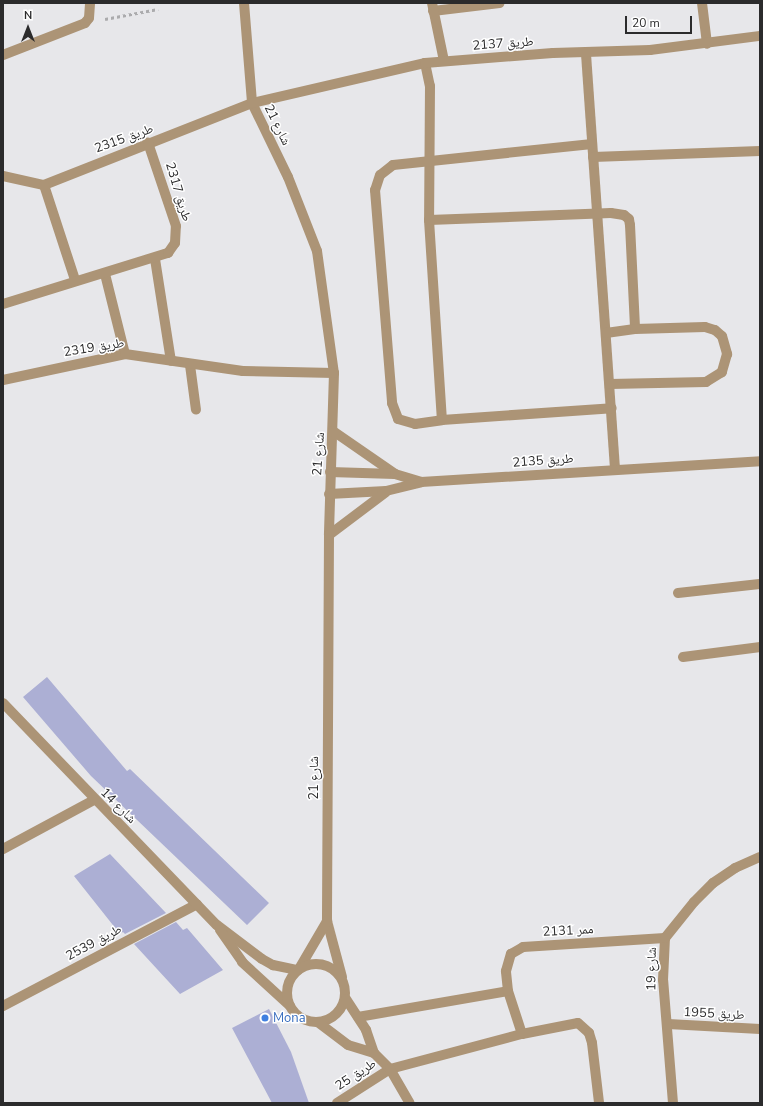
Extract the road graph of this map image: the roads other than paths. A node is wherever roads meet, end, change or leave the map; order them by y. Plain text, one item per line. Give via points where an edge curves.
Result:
1 (90, 3) edge
2 (244, 3) edge
3 (500, 3) edge
4 (702, 3) edge
5 (462, 5) edge
6 (432, 7) edge
7 (760, 36) edge
8 (707, 44) junction
9 (586, 54) junction
10 (3, 55) edge
11 (444, 61) junction
12 (425, 63) junction
13 (252, 103) junction
14 (148, 143) junction
15 (592, 144) junction
16 (760, 151) edge
17 (593, 157) junction
18 (429, 160) junction
19 (3, 176) edge
20 (44, 185) junction
21 (597, 214) junction
22 (429, 220) junction
23 (155, 258) junction
24 (105, 274) junction
25 (75, 280) junction
26 (3, 304) edge
27 (635, 329) junction
28 (606, 333) junction
29 (125, 354) junction
30 (171, 361) junction
31 (190, 365) junction
32 (334, 373) junction
33 (3, 380) edge
34 (610, 384) junction
35 (612, 408) junction
36 (196, 410) dead end
37 (442, 420) junction
38 (333, 431) junction
39 (760, 460) edge
40 (615, 469) junction
41 (330, 472) junction
42 (395, 474) junction
43 (421, 482) junction
44 (386, 491) junction
45 (329, 494) junction
46 (329, 535) junction
47 (760, 584) edge
48 (678, 592) dead end
49 (760, 647) edge
50 (683, 656) dead end
51 (3, 703) edge
52 (94, 800) junction
53 (3, 849) edge
54 (760, 857) edge
55 (197, 904) junction
56 (327, 921) junction
57 (217, 925) junction
58 (666, 938) junction
59 (298, 970) junction
60 (342, 977) junction
61 (508, 991) junction
62 (346, 999) junction
63 (3, 1006) edge
64 (290, 1007) junction
65 (358, 1017) junction
66 (319, 1022) junction
67 (668, 1024) junction
68 (760, 1029) edge
69 (522, 1034) junction
70 (374, 1053) junction
71 (390, 1069) junction
72 (337, 1103) edge
73 (410, 1103) edge
74 (599, 1103) edge
75 (673, 1103) edge

1 - 10 street via 89,18 85,23
2 - 13 street, شارع 21
3 - 5 street
4 - 8 street
5 - 6 street
6 - 11 street
7 - 8 street, طريق 2137
8 - 9 street, طريق 2137
9 - 11 street, طريق 2137 via 553,53
9 - 15 street
11 - 12 street, طريق 2137
12 - 13 street, طريق 2137
12 - 18 street via 430,86
13 - 14 street, طريق 2315
13 - 32 street, شارع 21 via 288,177 317,252
14 - 20 street, طريق 2315
14 - 23 street, طريق 2317 via 176,226 175,243 168,253
15 - 17 street
15 - 18 street
16 - 17 street
17 - 21 street
18 - 22 street
18 - 37 street via 393,165 385,169 376,182 375,190 394,415 409,424
19 - 20 street
20 - 25 street
21 - 22 street
21 - 27 street via 618,214 629,220
21 - 28 street
22 - 37 street
23 - 24 street, طريق 2317
23 - 30 street
24 - 25 street, طريق 2317
24 - 29 street
25 - 26 street, طريق 2317
27 - 28 street
27 - 34 street via 705,327 715,330 726,345 726,363 722,372 706,382
28 - 34 street
29 - 30 street, طريق 2319
29 - 33 street, طريق 2319
30 - 31 street, طريق 2319
31 - 32 street, طريق 2319 via 243,371
31 - 36 street
32 - 38 street, شارع 21
34 - 35 street
35 - 37 street
35 - 40 street
38 - 41 street, شارع 21
38 - 42 street
39 - 40 street, طريق 2135
40 - 43 street, طريق 2135
41 - 42 street, طريق 2135
41 - 45 street, شارع 21
42 - 43 street, طريق 2135
43 - 44 street
44 - 45 street
44 - 46 street
45 - 46 street, شارع 21
46 - 56 street, شارع 21
47 - 48 street
49 - 50 street
51 - 52 street, شارع 14
52 - 53 street
52 - 55 street, شارع 14
54 - 58 street, شارع 19 via 735,868 713,883 694,902
55 - 57 street, شارع 14
55 - 63 street, طريق 2539
56 - 59 street, شارع 21
56 - 60 street, شارع 21
57 - 59 street, شارع 14 via 262,959 273,965
57 - 64 street, شارع 14 via 242,962
58 - 61 street, ممر 2131 via 523,947 511,954 506,971
58 - 67 street, شارع 19 via 663,980
59 - 60 street via 318,963 327,965
59 - 64 street via 292,976 287,991
60 - 62 street
61 - 65 street
61 - 69 street, ممر 2131
62 - 65 street
62 - 66 street via 339,1012 327,1021
64 - 66 street via 302,1019
65 - 70 street via 366,1030
66 - 70 street via 348,1045
67 - 68 street, طريق 1955
67 - 75 street, شارع 19
69 - 71 street
69 - 74 street via 571,1022 584,1027 592,1043
70 - 71 street
71 - 72 street, طريق 25
71 - 73 street

